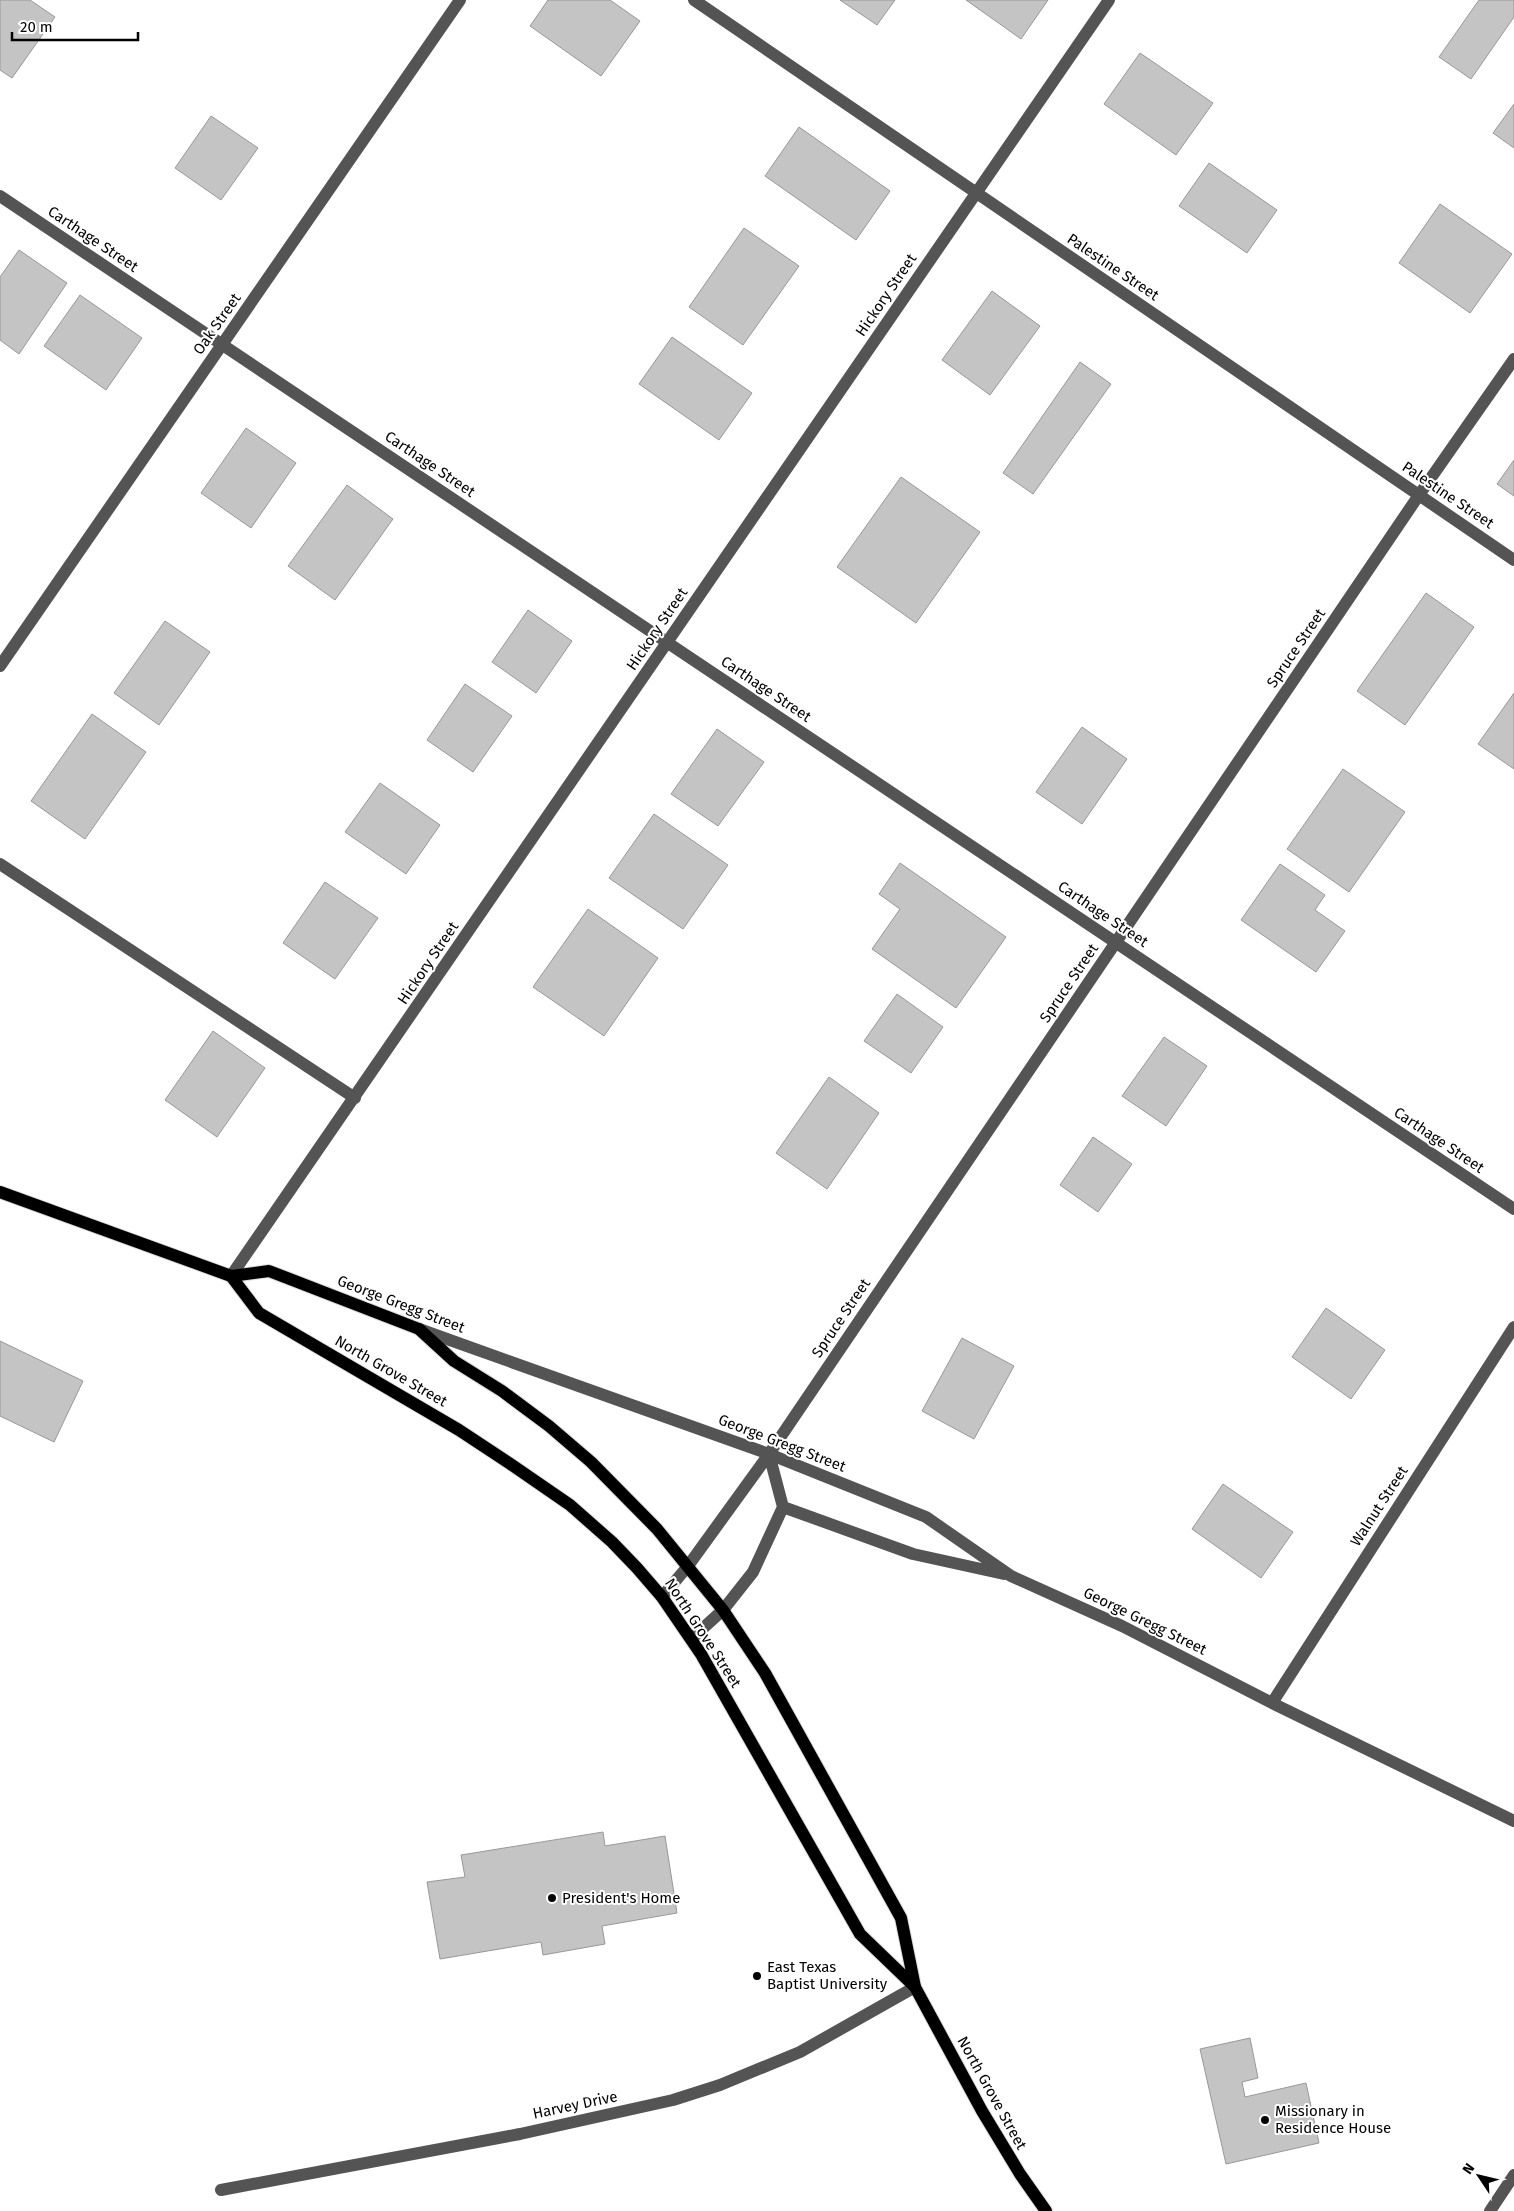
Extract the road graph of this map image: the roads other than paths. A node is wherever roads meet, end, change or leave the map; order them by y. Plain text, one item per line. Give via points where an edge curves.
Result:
1 (460, 0) edge
2 (694, 0) edge
3 (1109, 0) edge
4 (976, 193) junction
5 (0, 196) edge
6 (222, 345) junction
7 (1514, 359) edge
8 (1418, 495) junction
9 (1514, 560) edge
10 (668, 642) junction
11 (0, 666) edge
12 (0, 864) edge
13 (1116, 943) junction
14 (355, 1098) junction
15 (0, 1192) edge
16 (1514, 1209) edge
17 (231, 1276) junction
18 (1514, 1327) edge
19 (419, 1329) junction
20 (769, 1454) junction
21 (782, 1507) junction
22 (688, 1566) junction
23 (1011, 1576) junction
24 (662, 1597) junction
25 (723, 1610) junction
26 (691, 1640) junction
27 (1272, 1703) junction
28 (1514, 1821) edge
29 (915, 1987) junction
30 (1514, 2175) edge
31 (221, 2190) dead end
32 (1046, 2211) edge
33 (1490, 2211) edge

1 - 6 street, Oak Street
2 - 4 street, Palestine Street
3 - 4 street, Hickory Street
4 - 8 street, Palestine Street
4 - 10 street, Hickory Street
5 - 6 street, Carthage Street
6 - 10 street, Carthage Street
6 - 11 street, Oak Street
7 - 8 street, Spruce Street
8 - 9 street, Palestine Street
8 - 13 street, Spruce Street
10 - 13 street, Carthage Street
10 - 14 street, Hickory Street
12 - 14 street
13 - 16 street, Carthage Street
13 - 20 street, Spruce Street
14 - 17 street, Hickory Street
15 - 17 main road, George Gregg Street
17 - 19 main road, George Gregg Street via 269,1271
17 - 24 main road, North Grove Street via 258,1313 459,1430 570,1505 612,1542
18 - 27 street, Walnut Street
19 - 20 street, George Gregg Street
19 - 22 main road, North Grove Street via 454,1361 502,1391 591,1462 657,1529
20 - 21 street
20 - 22 street, Spruce Street
20 - 23 street, George Gregg Street via 926,1517
21 - 23 street via 912,1554
21 - 25 street via 753,1572
22 - 24 street, Spruce Street
22 - 25 main road, North Grove Street
23 - 27 street, George Gregg Street via 1122,1626
24 - 26 main road, North Grove Street
25 - 26 street
25 - 29 main road, North Grove Street via 765,1672 900,1918
26 - 29 main road, North Grove Street via 860,1934
27 - 28 street, George Gregg Street
29 - 31 street, Harvey Drive via 800,2052 720,2085 673,2100 520,2134
29 - 32 main road, North Grove Street via 982,2111
30 - 33 street

